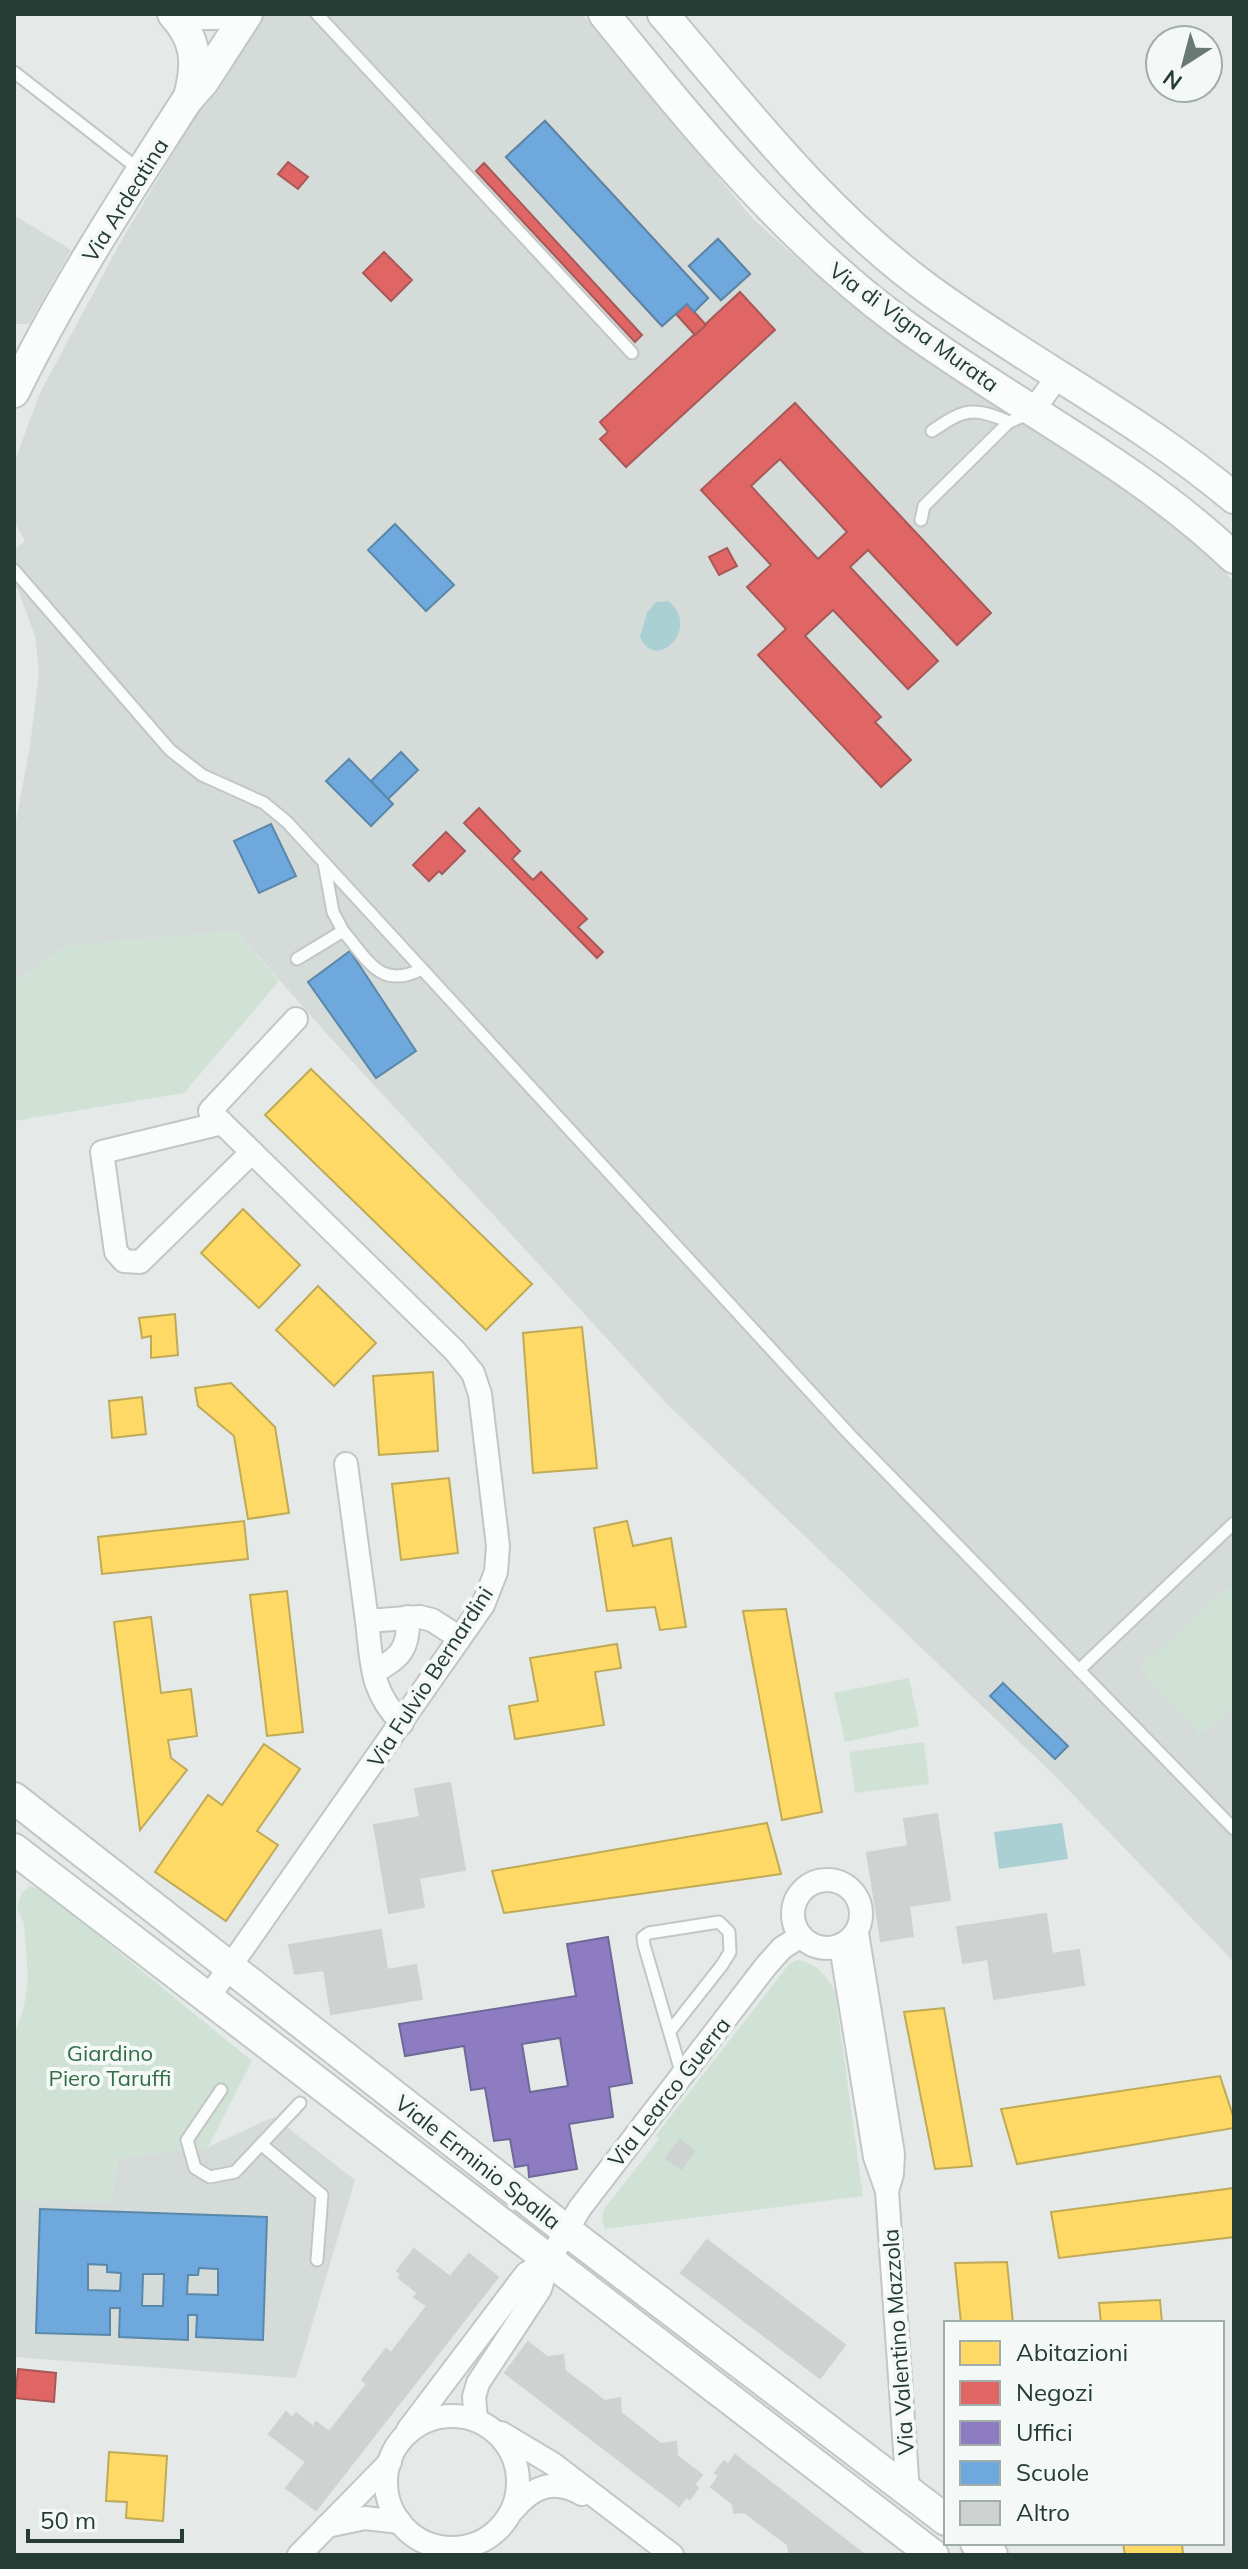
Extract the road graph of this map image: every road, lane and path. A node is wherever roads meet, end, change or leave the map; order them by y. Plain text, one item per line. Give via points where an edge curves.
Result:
1 (173, 14) edge
2 (195, 14) edge
3 (217, 14) edge
4 (247, 14) edge
5 (317, 14) edge
6 (604, 14) edge
7 (663, 14) edge
8 (14, 72) edge
9 (187, 100) junction
10 (141, 171) junction
11 (632, 353) dead end
12 (1058, 376) junction
13 (14, 392) edge
14 (1020, 417) junction
15 (932, 431) dead end
16 (1234, 498) edge
17 (921, 520) dead end
18 (1234, 558) edge
19 (14, 570) edge
20 (323, 861) junction
21 (343, 931) junction
22 (297, 959) dead end
23 (422, 969) junction
24 (296, 1019) dead end
25 (222, 1123) junction
26 (252, 1152) junction
27 (346, 1464) dead end
28 (1234, 1523) edge
29 (408, 1617) junction
30 (367, 1621) junction
31 (460, 1638) junction
32 (1079, 1670) junction
33 (374, 1672) junction
34 (402, 1723) junction
35 (14, 1798) edge
36 (1234, 1829) edge
37 (14, 1849) edge
38 (801, 1936) junction
39 (849, 1940) junction
40 (230, 1967) junction
41 (208, 1998) junction
42 (670, 2031) junction
43 (682, 2075) junction
44 (221, 2090) dead end
45 (300, 2103) dead end
46 (262, 2145) junction
47 (567, 2231) junction
48 (317, 2260) dead end
49 (549, 2260) junction
50 (484, 2425) junction
51 (407, 2433) junction
52 (390, 2462) junction
53 (929, 2507) edge
54 (512, 2511) junction
55 (621, 2516) junction
56 (400, 2522) junction
57 (326, 2526) junction
58 (921, 2546) edge
59 (299, 2555) edge
60 (672, 2555) edge

1 - 9 main road via 194,47
2 - 3 main road
4 - 9 main road, Via Ardeatina
5 - 11 lane
6 - 14 main road, Via di Vigna Murata via 747,183 819,257
7 - 12 main road, Via di Vigna Murata via 836,211 926,288
8 - 10 lane
9 - 10 main road, Via Ardeatina
10 - 13 main road, Via Ardeatina
12 - 14 street
12 - 16 main road, Via di Vigna Murata
14 - 15 lane via 969,411
14 - 17 lane via 924,506
14 - 18 main road, Via di Vigna Murata via 1159,496
19 - 20 lane via 170,750 202,775 273,809
20 - 21 lane via 333,912
20 - 23 lane
21 - 22 lane
21 - 23 lane via 392,979
23 - 32 lane via 850,1435
24 - 25 street via 210,1111
25 - 26 street, Via Fulvio Bernardini
25 - 26 street via 102,1152 116,1252 124,1261 140,1262
26 - 31 street, Via Fulvio Bernardini via 473,1373 498,1546 491,1589
27 - 30 street
28 - 32 lane
29 - 30 street
29 - 31 street via 432,1620
29 - 33 street via 406,1647
30 - 33 street
31 - 34 street, Via Fulvio Bernardini
32 - 36 lane
33 - 34 street via 380,1697
34 - 40 street, Via Fulvio Bernardini
35 - 40 main road, Viale Erminio Spalla
37 - 41 main road, Viale Erminio Spalla
38 - 39 street via 821,1948
38 - 39 street via 793,1919 797,1897 824,1880 854,1892 862,1913
38 - 43 street, Via Learco Guerra via 766,1966
39 - 53 street, Via Valentino Mazzola via 875,2157 887,2191
40 - 41 street, Via Fulvio Bernardini
40 - 47 main road, Viale Erminio Spalla
41 - 49 main road, Viale Erminio Spalla
42 - 42 lane via 643,1937 719,1922 729,1932 730,1952
42 - 43 lane
43 - 47 street, Via Learco Guerra
44 - 46 lane via 187,2140 195,2168 210,2177 235,2172
45 - 46 lane
46 - 48 lane via 322,2195
47 - 49 street, Via Learco Guerra
47 - 53 main road, Viale Erminio Spalla
49 - 50 street, Via Learco Guerra via 540,2289 478,2383 474,2397
49 - 51 street, Via Learco Guerra via 526,2274
49 - 58 main road, Viale Erminio Spalla
50 - 51 street via 458,2416 439,2417
50 - 54 street via 505,2442 517,2467
50 - 55 street via 546,2459
51 - 52 street
52 - 56 street via 387,2493
52 - 57 street
53 - 58 street
54 - 55 street via 531,2491 556,2485 576,2490
54 - 56 street via 491,2535 461,2547 425,2542
55 - 60 street
56 - 57 street via 365,2518
57 - 59 street

